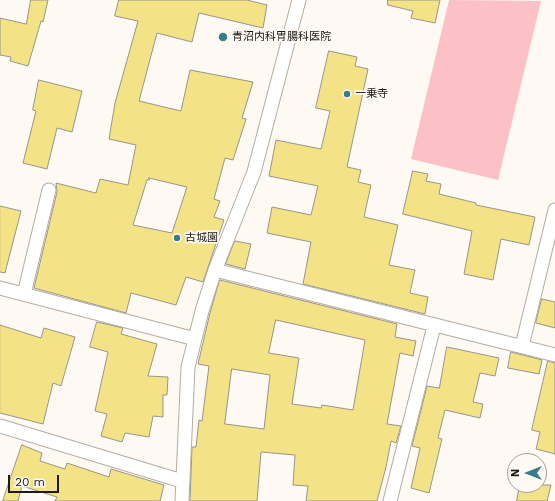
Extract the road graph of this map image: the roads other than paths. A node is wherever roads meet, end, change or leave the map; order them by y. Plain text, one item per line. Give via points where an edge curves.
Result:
1 (299, 0) edge
2 (49, 190) dead end
3 (555, 210) edge
4 (215, 270) junction
5 (0, 288) edge
6 (24, 294) junction
7 (434, 326) junction
8 (195, 339) junction
9 (522, 346) junction
10 (555, 355) edge
11 (0, 426) edge
12 (182, 481) junction
13 (182, 501) edge
14 (390, 501) edge

1 - 4 street via 254,172
2 - 6 street
3 - 9 street
4 - 7 street
4 - 8 street
5 - 6 street
6 - 8 street
7 - 9 street
7 - 14 street
8 - 12 street via 188,367
9 - 10 street
11 - 12 street
12 - 13 street

